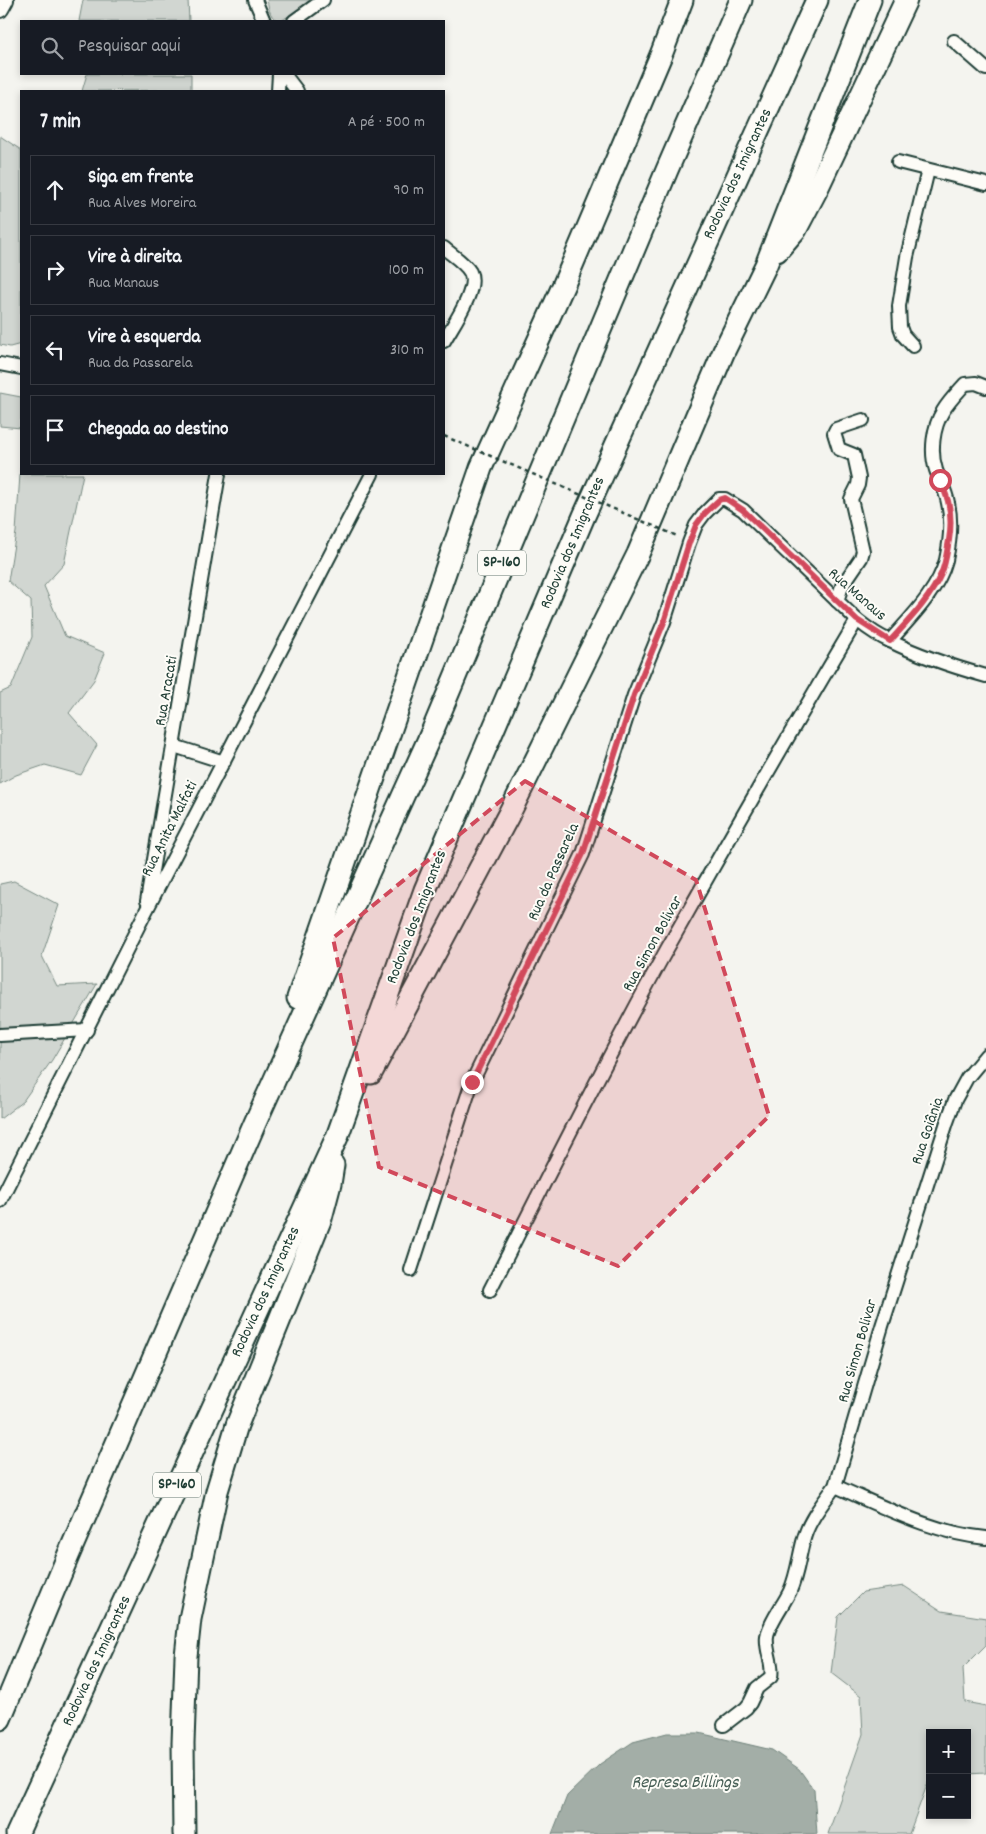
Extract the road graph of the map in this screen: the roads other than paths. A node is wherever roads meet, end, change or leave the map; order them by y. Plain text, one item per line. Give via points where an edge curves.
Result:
1 (5, 0) edge
2 (255, 0) edge
3 (323, 0) edge
4 (682, 0) edge
5 (741, 0) edge
6 (817, 0) edge
7 (870, 0) edge
8 (906, 0) edge
9 (0, 9) edge
10 (264, 20) edge
11 (295, 20) edge
12 (954, 41) dead end
13 (986, 69) edge
14 (279, 75) edge
15 (285, 75) edge
16 (278, 90) edge
17 (296, 90) edge
18 (898, 162) dead end
19 (928, 170) junction
20 (986, 184) edge
21 (445, 249) edge
22 (766, 265) junction
23 (445, 339) edge
24 (913, 346) dead end
25 (0, 364) edge
26 (20, 368) edge
27 (986, 387) edge
28 (863, 420) dead end
29 (219, 475) edge
30 (371, 475) edge
31 (731, 501) joint
32 (836, 601) junction
33 (857, 620) junction
34 (890, 641) junction
35 (986, 676) edge
36 (174, 746) junction
37 (224, 762) junction
38 (145, 913) junction
39 (88, 1030) junction
40 (0, 1035) edge
41 (986, 1055) edge
42 (255, 1123) junction
43 (337, 1137) junction
44 (0, 1201) edge
45 (913, 1225) joint
46 (411, 1270) dead end
47 (490, 1290) dead end
48 (835, 1486) junction
49 (986, 1538) edge
50 (0, 1719) edge
51 (724, 1725) dead end
52 (17, 1834) edge
53 (184, 1834) edge

1 - 9 main road
2 - 10 street
3 - 11 street
4 - 42 highway via 564,284 481,468
5 - 42 highway, SP-160 via 432,732
6 - 43 highway, Rodovia dos Imigrantes / SP-160 via 588,507 429,882
7 - 22 highway
8 - 22 highway via 805,213
12 - 13 street
14 - 16 street
15 - 17 street
18 - 19 street
19 - 20 street
19 - 24 street via 899,306 900,327
21 - 23 street via 472,275 467,299
22 - 43 highway via 724,351 629,572 509,814
25 - 26 street
27 - 34 street via 976,382 965,384 939,419 933,446 935,468 948,502 950,533 946,560 934,586
28 - 32 street via 836,429 834,433 839,449 854,455 859,478 851,499 863,550
29 - 36 street, Rua Aracati
30 - 37 street, Rua Anita Malfati
31 - 32 street, Rua Manaus
31 - 46 street, Rua da Passarela via 722,498 714,503 696,525 664,622 634,695 583,854 472,1082
32 - 33 street, Rua Manaus
33 - 34 street, Rua Manaus
33 - 47 street, Rua Simon Bolivar via 666,951
34 - 35 street, Rua Manaus
36 - 37 street
36 - 38 street, Rua Aracati
37 - 38 street, Rua Anita Malfati
38 - 39 street, Rua Anita Malfati
39 - 40 street
39 - 44 street, Rua Anita Malfati
41 - 45 street, Rua Goiânia via 967,1078 956,1100
42 - 50 highway, SP-160
43 - 52 highway, Rodovia dos Imigrantes / SP-160
43 - 53 highway via 321,1218 236,1425 217,1491 187,1647 183,1693
45 - 48 street, Rua Simon Bolivar
48 - 49 street via 931,1527
48 - 51 street, Rua Simon Bolivar via 810,1524 790,1591 767,1633 771,1677 757,1688 746,1708

